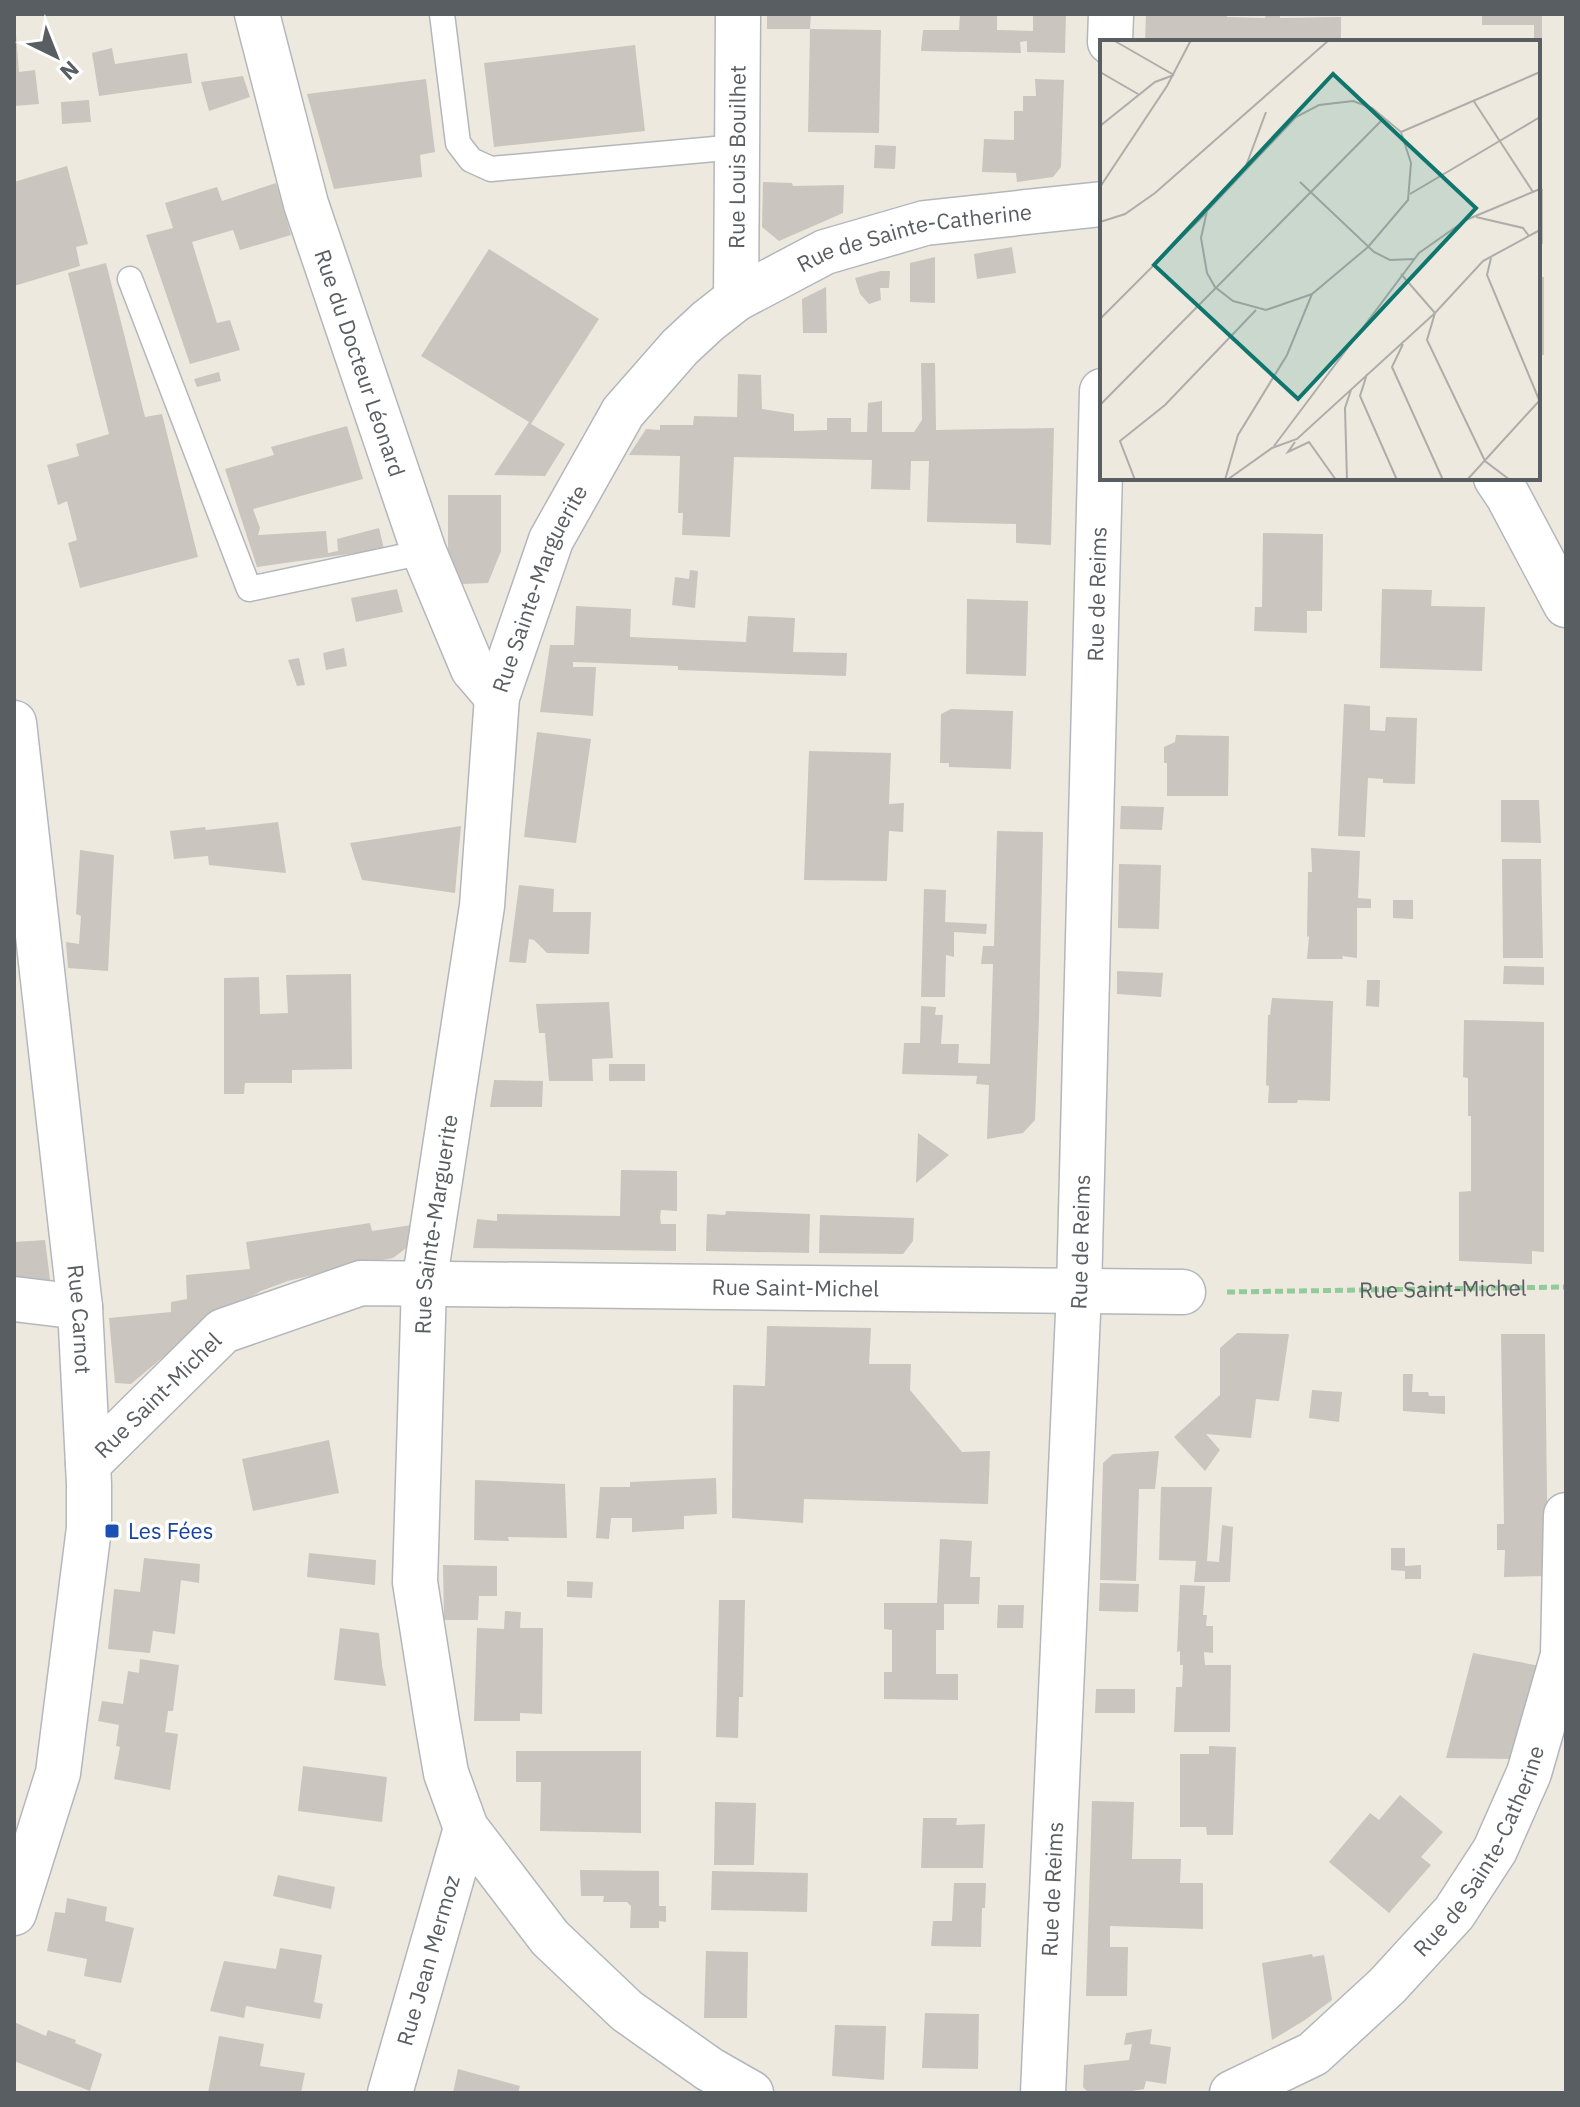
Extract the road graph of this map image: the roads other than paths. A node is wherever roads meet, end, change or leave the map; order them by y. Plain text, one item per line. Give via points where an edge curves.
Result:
1 (257, 14) edge
2 (442, 14) edge
3 (738, 14) edge
4 (1111, 14) edge
5 (1110, 40) edge
6 (737, 147) junction
7 (1100, 204) edge
8 (130, 279) dead end
9 (736, 299) junction
10 (1100, 469) edge
11 (1497, 480) edge
12 (424, 552) junction
13 (1566, 605) edge
14 (497, 697) junction
15 (14, 723) edge
16 (424, 1284) junction
17 (1079, 1291) junction
18 (1183, 1292) road end
19 (14, 1299) edge
20 (80, 1307) junction
21 (88, 1464) junction
22 (1566, 1515) edge
23 (1564, 1660) edge
24 (466, 1828) junction
25 (14, 1913) edge
26 (390, 2093) edge
27 (751, 2093) edge
28 (1043, 2093) edge
29 (1232, 2093) edge

1 - 12 street, Rue du Docteur Léonard via 306,204
2 - 6 lane via 458,143 471,160 491,169
3 - 6 street, Rue Louis Bouilhet
4 - 5 street
6 - 9 street, Rue Louis Bouilhet
7 - 9 street, Rue de Sainte-Catherine via 925,223 825,252
8 - 12 lane via 249,589
9 - 14 street, Rue Sainte-Marguerite via 680,347 623,412 551,540
10 - 17 street, Rue de Reims
11 - 13 street
12 - 14 street, Rue du Docteur Léonard via 473,669
14 - 16 street, Rue Sainte-Marguerite via 482,906
15 - 20 street, Rue Carnot
16 - 17 street, Rue Saint-Michel
16 - 21 street, Rue Saint-Michel via 361,1283 223,1331
16 - 24 street, Rue Sainte-Marguerite via 415,1582 446,1773
17 - 18 street, Rue Saint-Michel
17 - 28 street, Rue de Reims
19 - 20 street
20 - 21 street, Rue Carnot
21 - 25 street, Rue Carnot via 89,1528 58,1773
22 - 23 street, Rue de Sainte-Catherine
23 - 29 street, Rue de Sainte-Catherine via 1529,1773 1495,1850 1454,1913 1387,1986 1313,2054
24 - 26 street, Rue Jean Mermoz
24 - 27 street, Rue Sainte-Marguerite via 550,1938 627,2011

